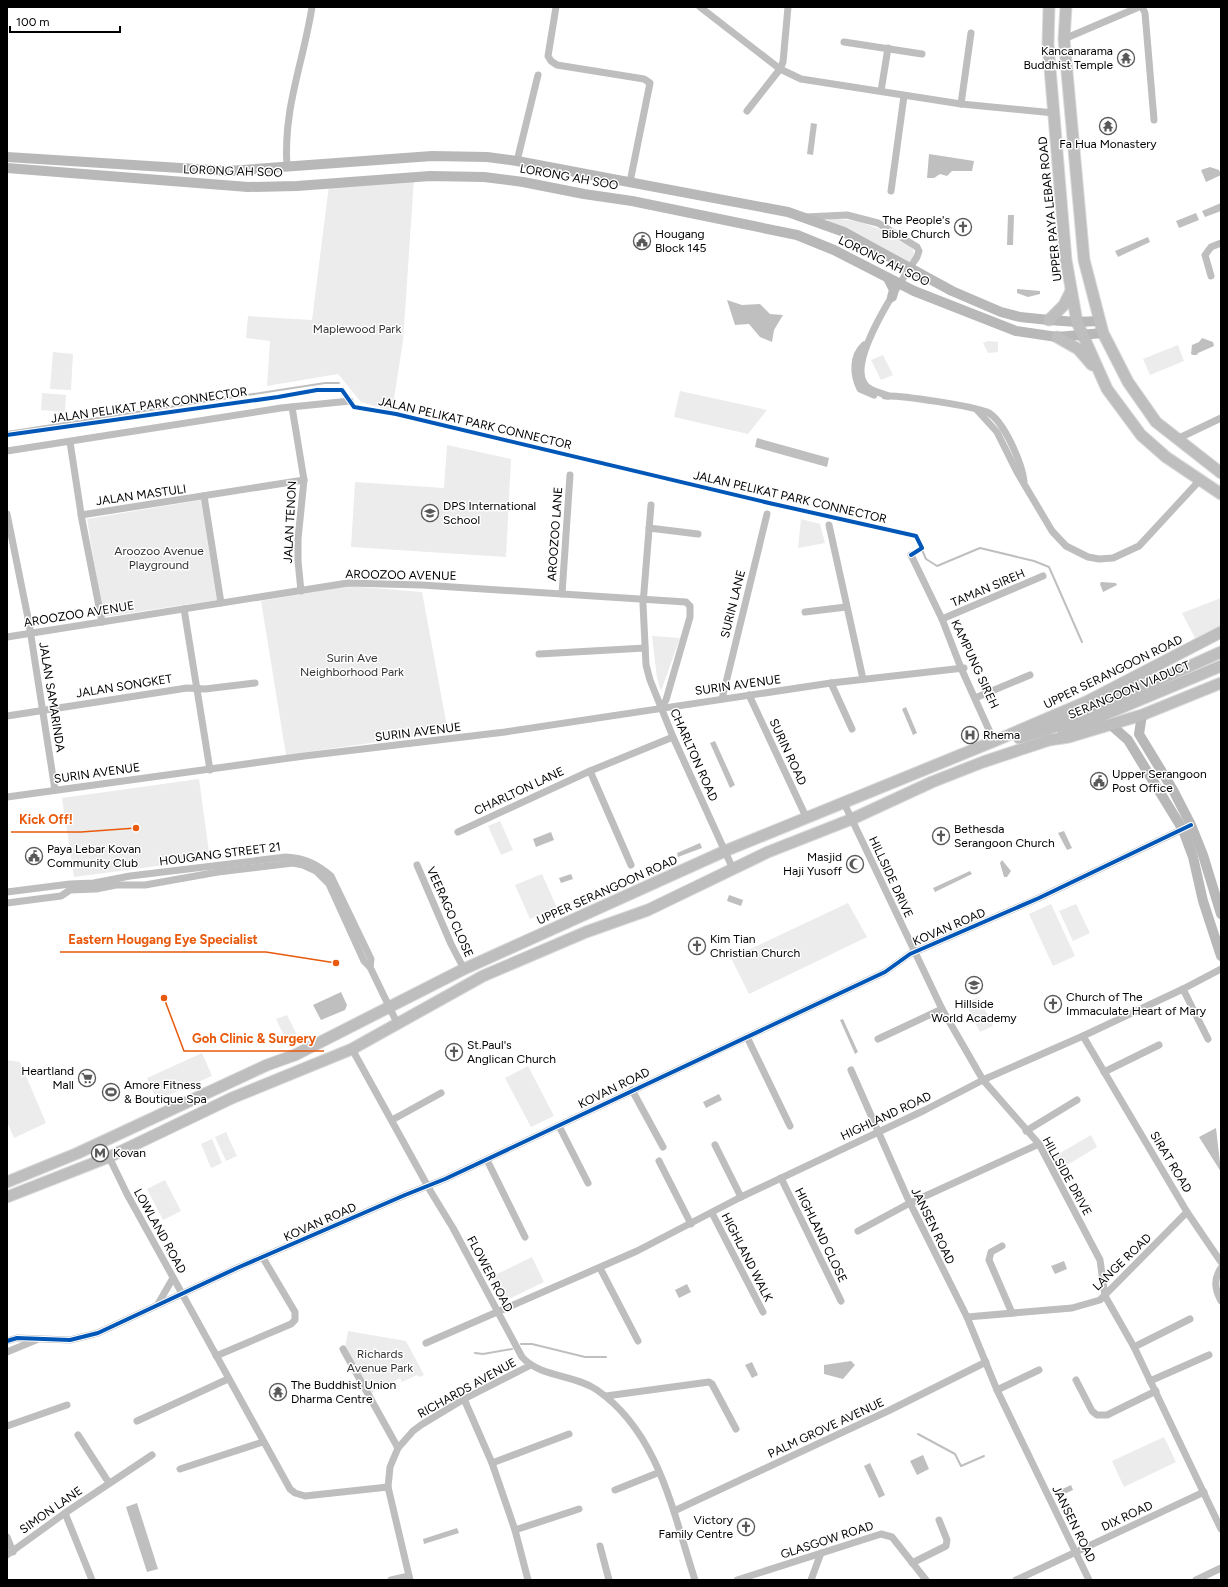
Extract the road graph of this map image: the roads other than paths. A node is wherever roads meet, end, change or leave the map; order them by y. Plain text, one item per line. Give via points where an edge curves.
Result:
1 (312, 7) edge
2 (556, 7) edge
3 (700, 7) edge
4 (788, 7) edge
5 (1049, 7) edge
6 (1066, 7) edge
7 (1139, 7) edge
8 (1142, 7) edge
9 (971, 33) dead end
10 (1064, 39) junction
11 (844, 42) dead end
12 (888, 48) junction
13 (922, 54) dead end
14 (780, 69) junction
15 (538, 75) dead end
16 (881, 91) junction
17 (904, 96) junction
18 (961, 104) junction
19 (747, 111) dead end
20 (1054, 113) junction
21 (1154, 120) dead end
22 (7, 157) edge
23 (517, 161) junction
24 (287, 167) junction
25 (7, 168) edge
26 (204, 170) junction
27 (630, 182) junction
28 (204, 185) junction
29 (891, 191) dead end
30 (797, 215) junction
31 (1221, 243) edge
32 (910, 268) junction
33 (1211, 276) dead end
34 (888, 278) junction
35 (900, 284) junction
36 (1071, 291) junction
37 (892, 297) junction
38 (1049, 320) junction
39 (1099, 321) junction
40 (1077, 322) junction
41 (1103, 333) junction
42 (1083, 334) junction
43 (1057, 337) junction
44 (1108, 389) junction
45 (350, 401) dead end
46 (292, 407) junction
47 (1221, 418) edge
48 (1177, 439) junction
49 (70, 442) junction
50 (7, 452) edge
51 (1221, 473) edge
52 (570, 475) dead end
53 (304, 480) junction
54 (1200, 480) junction
55 (1221, 494) edge
56 (204, 496) junction
57 (651, 505) dead end
58 (7, 514) edge
59 (767, 514) dead end
60 (81, 515) junction
61 (829, 526) dead end
62 (649, 528) junction
63 (698, 534) dead end
64 (911, 555) dead end
65 (11, 557) edge
66 (1043, 576) dead end
67 (301, 591) junction
68 (562, 594) junction
69 (644, 599) junction
70 (221, 603) junction
71 (846, 607) junction
72 (184, 609) junction
73 (805, 612) dead end
74 (942, 619) junction
75 (102, 622) junction
76 (1221, 632) edge
77 (30, 633) junction
78 (7, 637) edge
79 (645, 648) junction
80 (1221, 652) edge
81 (539, 654) dead end
82 (1221, 666) edge
83 (962, 668) junction
84 (1030, 675) dead end
85 (863, 679) junction
86 (255, 683) dead end
87 (831, 683) junction
88 (1221, 683) edge
89 (197, 688) junction
90 (749, 695) junction
91 (976, 698) junction
92 (722, 699) junction
93 (661, 708) junction
94 (43, 710) junction
95 (1142, 715) junction
96 (7, 716) edge
97 (1111, 725) junction
98 (852, 729) dead end
99 (1139, 734) junction
100 (673, 737) junction
101 (1049, 740) junction
102 (1128, 740) junction
103 (996, 741) junction
104 (957, 756) junction
105 (210, 770) junction
106 (590, 771) junction
107 (55, 790) junction
108 (7, 797) edge
109 (844, 803) junction
110 (807, 819) junction
111 (852, 819) junction
112 (1187, 828) junction
113 (458, 832) dead end
114 (725, 851) junction
115 (417, 865) dead end
116 (631, 865) dead end
117 (733, 869) junction
118 (7, 892) edge
119 (7, 903) edge
120 (1221, 914) edge
121 (914, 953) junction
122 (1221, 956) edge
123 (370, 967) junction
124 (464, 968) junction
125 (1221, 969) edge
126 (1183, 989) junction
127 (389, 1007) junction
128 (942, 1009) junction
129 (398, 1025) junction
130 (1083, 1036) junction
131 (747, 1038) junction
132 (878, 1039) dead end
133 (1208, 1039) dead end
134 (1159, 1045) dead end
135 (352, 1049) junction
136 (851, 1070) dead end
137 (1104, 1072) junction
138 (983, 1080) junction
139 (632, 1090) junction
140 (441, 1093) dead end
141 (1077, 1100) dead end
142 (392, 1120) junction
143 (559, 1126) junction
144 (790, 1126) dead end
145 (1026, 1131) junction
146 (877, 1132) junction
147 (1039, 1144) junction
148 (715, 1145) dead end
149 (663, 1147) dead end
150 (109, 1157) junction
151 (487, 1160) junction
152 (659, 1161) dead end
153 (781, 1178) junction
154 (7, 1182) edge
155 (588, 1182) dead end
156 (428, 1186) junction
157 (741, 1197) junction
158 (7, 1198) edge
159 (910, 1203) junction
160 (1187, 1212) junction
161 (712, 1213) junction
162 (691, 1224) junction
163 (858, 1231) dead end
164 (525, 1237) dead end
165 (1002, 1246) dead end
166 (263, 1258) junction
167 (1221, 1262) edge
168 (600, 1268) junction
169 (1221, 1268) edge
170 (173, 1278) junction
171 (182, 1294) junction
172 (1105, 1296) junction
173 (1221, 1301) edge
174 (841, 1302) dead end
175 (157, 1306) junction
176 (763, 1312) dead end
177 (499, 1313) junction
178 (1012, 1313) junction
179 (967, 1317) junction
180 (1190, 1319) dead end
181 (37, 1340) junction
182 (7, 1341) edge
183 (638, 1341) dead end
184 (426, 1344) dead end
185 (1134, 1347) junction
186 (342, 1349) dead end
187 (7, 1352) edge
188 (1209, 1355) dead end
189 (216, 1356) junction
190 (986, 1362) junction
191 (531, 1365) junction
192 (1039, 1370) dead end
193 (228, 1379) junction
194 (1076, 1380) dead end
195 (1150, 1380) junction
196 (997, 1390) junction
197 (1156, 1391) junction
198 (606, 1396) junction
199 (464, 1399) junction
200 (67, 1405) dead end
201 (137, 1421) dead end
202 (7, 1426) edge
203 (736, 1429) dead end
204 (569, 1434) dead end
205 (78, 1435) dead end
206 (263, 1442) junction
207 (398, 1448) junction
208 (152, 1455) dead end
209 (492, 1462) junction
210 (180, 1469) dead end
211 (655, 1474) dead end
212 (109, 1483) junction
213 (388, 1487) junction
214 (615, 1490) dead end
215 (1204, 1492) junction
216 (579, 1509) dead end
217 (674, 1511) junction
218 (65, 1513) junction
219 (939, 1520) dead end
220 (1221, 1529) edge
221 (515, 1530) junction
222 (7, 1537) edge
223 (600, 1546) dead end
224 (1076, 1552) junction
225 (10, 1553) edge
226 (821, 1553) junction
227 (912, 1563) junction
228 (1221, 1568) edge
229 (410, 1578) edge
230 (92, 1580) edge
231 (391, 1580) edge
232 (528, 1580) edge
233 (610, 1580) edge
234 (695, 1580) edge
235 (736, 1580) edge
236 (811, 1580) edge
237 (926, 1580) edge
238 (1016, 1580) edge
239 (1089, 1580) edge
240 (1196, 1580) edge

1 - 24 street via 288,116 285,140
2 - 27 street via 548,56 551,61 558,65 644,79 650,83
3 - 14 street
4 - 14 street via 783,62
5 - 20 main road, UPPER PAYA LEBAR ROAD via 1048,44
6 - 10 main road
7 - 10 street
8 - 21 street via 1145,13
9 - 18 street
10 - 39 main road via 1084,260
11 - 12 street
12 - 13 street
12 - 16 street
14 - 16 street via 803,80
14 - 19 street
15 - 23 street
16 - 17 street
17 - 18 street
17 - 29 street
18 - 20 street
20 - 36 main road, UPPER PAYA LEBAR ROAD via 1066,260
22 - 26 main road, LORONG AH SOO
23 - 24 main road, LORONG AH SOO via 487,157 438,156
23 - 27 main road, LORONG AH SOO
24 - 26 main road, LORONG AH SOO
25 - 28 main road, LORONG AH SOO
26 - 28 main road via 196,173 194,178
27 - 30 main road, LORONG AH SOO
28 - 34 main road, LORONG AH SOO via 279,187 454,176 524,182 797,235 834,250
30 - 32 main road, LORONG AH SOO via 844,232
30 - 32 street, LORONG AH SOO via 847,215 878,223 917,247 919,251
31 - 33 street via 1211,247 1205,255
32 - 35 street
32 - 38 main road, LORONG AH SOO via 952,291 1002,312
34 - 35 main road, LORONG AH SOO
34 - 37 main road via 893,287
35 - 37 street
35 - 43 main road, LORONG AH SOO via 996,325 1031,335
36 - 38 main road via 1064,305
36 - 40 main road, UPPER PAYA LEBAR ROAD
37 - 54 street via 866,344 860,371 861,378 868,388 888,396 988,413 1002,428 1022,469 1024,481 1052,531 1066,546 1088,557 1099,559 1113,558 1138,546
38 - 40 main road, LORONG AH SOO
39 - 40 main road, LORONG AH SOO
39 - 41 main road
40 - 42 main road, UPPER PAYA LEBAR ROAD
41 - 42 main road, LORONG AH SOO
41 - 48 main road via 1128,382 1156,422
42 - 43 main road, LORONG AH SOO
42 - 44 main road, UPPER PAYA LEBAR ROAD
43 - 44 main road via 1078,348 1085,355
44 - 54 main road, UPPER PAYA LEBAR ROAD via 1141,435 1166,457
45 - 46 street
46 - 49 street
46 - 53 street, JALAN TENON
47 - 48 street
48 - 51 main road
49 - 50 street
49 - 60 street, JALAN MASTULI
52 - 68 street, AROOZOO LANE
53 - 56 street, JALAN MASTULI
53 - 67 street, JALAN TENON via 298,539
54 - 55 main road, UPPER PAYA LEBAR ROAD
56 - 60 street, JALAN MASTULI
56 - 70 street, JALAN MASTULI
57 - 62 street, CHARLTON ROAD
58 - 65 street, JALAN SAMARINDA
59 - 92 street, SURIN LANE
60 - 75 street, JALAN MASTULI
61 - 71 street
62 - 63 street
62 - 69 street, CHARLTON ROAD
64 - 74 street, KAMPUNG SIREH
65 - 77 street, JALAN SAMARINDA
66 - 74 street, TAMAN SIREH
67 - 68 street, AROOZOO AVENUE via 348,583 429,585
67 - 70 street, AROOZOO AVENUE
68 - 69 street, AROOZOO AVENUE
69 - 79 street, CHARLTON ROAD
69 - 93 street, AROOZOO AVENUE via 686,602 690,610 689,625 666,700
70 - 72 street, AROOZOO AVENUE
71 - 73 street
71 - 85 street
72 - 75 street, AROOZOO AVENUE
72 - 89 street
74 - 83 street, KAMPUNG SIREH
75 - 77 street, AROOZOO AVENUE
76 - 103 main road, UPPER SERANGOON ROAD via 1088,701
77 - 78 street, AROOZOO AVENUE
77 - 94 street, JALAN SAMARINDA
79 - 81 street
79 - 93 street, CHARLTON ROAD via 648,673
80 - 104 main road, SERANGOON VIADUCT via 1057,726
82 - 101 main road, SERANGOON VIADUCT
83 - 85 street, SURIN AVENUE
83 - 91 street, KAMPUNG SIREH
84 - 91 street
85 - 87 street, SURIN AVENUE
86 - 89 street, JALAN SONGKET
87 - 90 street, SURIN AVENUE
87 - 98 street
88 - 95 main road
89 - 94 street, JALAN SONGKET
89 - 105 street
90 - 92 street, SURIN AVENUE
90 - 110 street, SURIN ROAD
91 - 103 street, KAMPUNG SIREH
92 - 93 street, SURIN AVENUE
93 - 100 street, CHARLTON ROAD
93 - 105 street, SURIN AVENUE via 505,732
94 - 96 street, JALAN SONGKET
94 - 107 street, JALAN SAMARINDA
95 - 97 main road
95 - 99 main road
97 - 101 main road
97 - 102 main road
99 - 102 main road via 1131,732 1128,734
99 - 112 main road via 1173,790
100 - 106 street, CHARLTON LANE
100 - 114 street, CHARLTON ROAD
101 - 111 main road via 938,780
102 - 112 main road
103 - 104 main road, UPPER SERANGOON ROAD
104 - 109 main road, UPPER SERANGOON ROAD
105 - 107 street, SURIN AVENUE
106 - 113 street, CHARLTON LANE
106 - 116 street
107 - 108 street, SURIN AVENUE
109 - 110 main road, UPPER SERANGOON ROAD
109 - 111 street, HILLSIDE DRIVE
110 - 114 main road, UPPER SERANGOON ROAD
111 - 117 main road via 768,852
111 - 121 street, HILLSIDE DRIVE
112 - 120 main road via 1203,855
112 - 121 street, KOVAN ROAD via 1039,898
112 - 122 main road via 1203,900
114 - 117 street, CHARLTON ROAD
114 - 124 main road, UPPER SERANGOON ROAD
115 - 124 street, VEERAGO CLOSE
117 - 129 main road via 648,910 586,932 483,976
118 - 123 street, HOUGANG STREET 21 via 297,857 320,866 331,876 371,959
119 - 123 street, HOUGANG STREET 21 via 61,896 70,890 145,885 218,872 293,863 316,871 329,884 364,961
121 - 128 street, HILLSIDE DRIVE
121 - 131 street, KOVAN ROAD via 885,972
123 - 127 street, HOUGANG STREET 21
124 - 127 main road, UPPER SERANGOON ROAD
125 - 126 street, HIGHLAND ROAD
126 - 130 street, HIGHLAND ROAD
126 - 133 street
127 - 129 street, HOUGANG STREET 21
127 - 154 main road, UPPER SERANGOON ROAD via 295,1055 267,1065 78,1153
128 - 132 street
128 - 138 street, HILLSIDE DRIVE
129 - 135 main road
130 - 137 street, SIRAT ROAD
130 - 138 street, HIGHLAND ROAD
131 - 139 street, KOVAN ROAD
131 - 144 street
134 - 137 street
135 - 142 street, FLOWER ROAD
135 - 150 main road via 232,1098
136 - 146 street, JANSEN ROAD
137 - 160 street, SIRAT ROAD
138 - 145 street, HILLSIDE DRIVE
138 - 146 street, HIGHLAND ROAD
139 - 143 street, KOVAN ROAD
139 - 149 street, KOVAN ROAD
140 - 142 street
141 - 145 street
142 - 156 street, FLOWER ROAD
143 - 151 street, KOVAN ROAD
143 - 155 street
145 - 147 street, HILLSIDE DRIVE
146 - 153 street, HIGHLAND ROAD
146 - 159 street, JANSEN ROAD
147 - 159 street
147 - 172 street, HILLSIDE DRIVE via 1100,1260
148 - 157 street
150 - 158 main road
150 - 170 street, LOWLAND ROAD
151 - 156 street, KOVAN ROAD
151 - 164 street
152 - 162 street
153 - 157 street, HIGHLAND ROAD
153 - 174 street, HIGHLAND CLOSE
156 - 166 street, KOVAN ROAD
156 - 177 street, FLOWER ROAD
157 - 161 street, HIGHLAND ROAD
159 - 163 street
159 - 179 street, JANSEN ROAD
160 - 167 street, SIRAT ROAD
160 - 172 street, LANGE ROAD
161 - 162 street, HIGHLAND ROAD
161 - 176 street, HIGHLAND WALK
162 - 168 street, HIGHLAND ROAD
165 - 178 street via 991,1252 989,1260
166 - 171 street, KOVAN ROAD
166 - 189 street via 295,1312 296,1319 291,1324
168 - 177 street, HIGHLAND ROAD
168 - 183 street
169 - 173 street via 1216,1276 1215,1285
170 - 171 street, LOWLAND ROAD
170 - 175 street
171 - 175 street, KOVAN ROAD
171 - 189 street, LOWLAND ROAD
172 - 178 street, LANGE ROAD via 1100,1300 1072,1308
172 - 185 street, HILLSIDE DRIVE
175 - 181 street, KOVAN ROAD via 89,1336 65,1340
177 - 184 street, HIGHLAND ROAD
177 - 191 street, FLOWER ROAD via 519,1353
178 - 179 street, LANGE ROAD
179 - 190 street, JANSEN ROAD
180 - 185 street
181 - 182 street, KOVAN ROAD via 17,1338
181 - 187 street, KOVAN ROAD
185 - 195 street, HILLSIDE DRIVE
186 - 207 street
188 - 195 street
189 - 193 street, LOWLAND ROAD
190 - 196 street, JANSEN ROAD
190 - 217 street, PALM GROVE AVENUE
191 - 198 street, FLOWER ROAD via 580,1381
191 - 199 street, RICHARDS AVENUE
192 - 196 street
193 - 201 street
193 - 206 street, LOWLAND ROAD
194 - 197 street via 1097,1416 1107,1415
195 - 197 street, HILLSIDE DRIVE
196 - 224 street, JANSEN ROAD
197 - 215 street, HILLSIDE DRIVE
198 - 203 street via 709,1382
198 - 217 street, FLOWER ROAD via 641,1435
199 - 207 street, RICHARDS AVENUE via 413,1431
199 - 209 street
200 - 202 street
204 - 209 street
205 - 212 street
206 - 210 street
206 - 213 street, LOWLAND ROAD via 288,1486 298,1494 311,1496
207 - 213 street, RICHARDS AVENUE via 390,1467
208 - 212 street, SIMON LANE
209 - 221 street
211 - 214 street
212 - 218 street, SIMON LANE
213 - 229 street, RICHARDS AVENUE
215 - 220 street, HILLSIDE DRIVE
215 - 224 street, DIX ROAD
216 - 221 street
217 - 234 street, FLOWER ROAD
218 - 225 street, SIMON LANE
218 - 230 street
219 - 227 street via 947,1540 946,1546
221 - 232 street
222 - 225 street
223 - 233 street
224 - 238 street, DIX ROAD
224 - 239 street, JANSEN ROAD
226 - 227 street, GLASGOW ROAD via 888,1534
226 - 235 street, GLASGOW ROAD
226 - 236 street
227 - 237 street, GLASGOW ROAD
228 - 240 street
229 - 231 street, RICHARDS AVENUE

